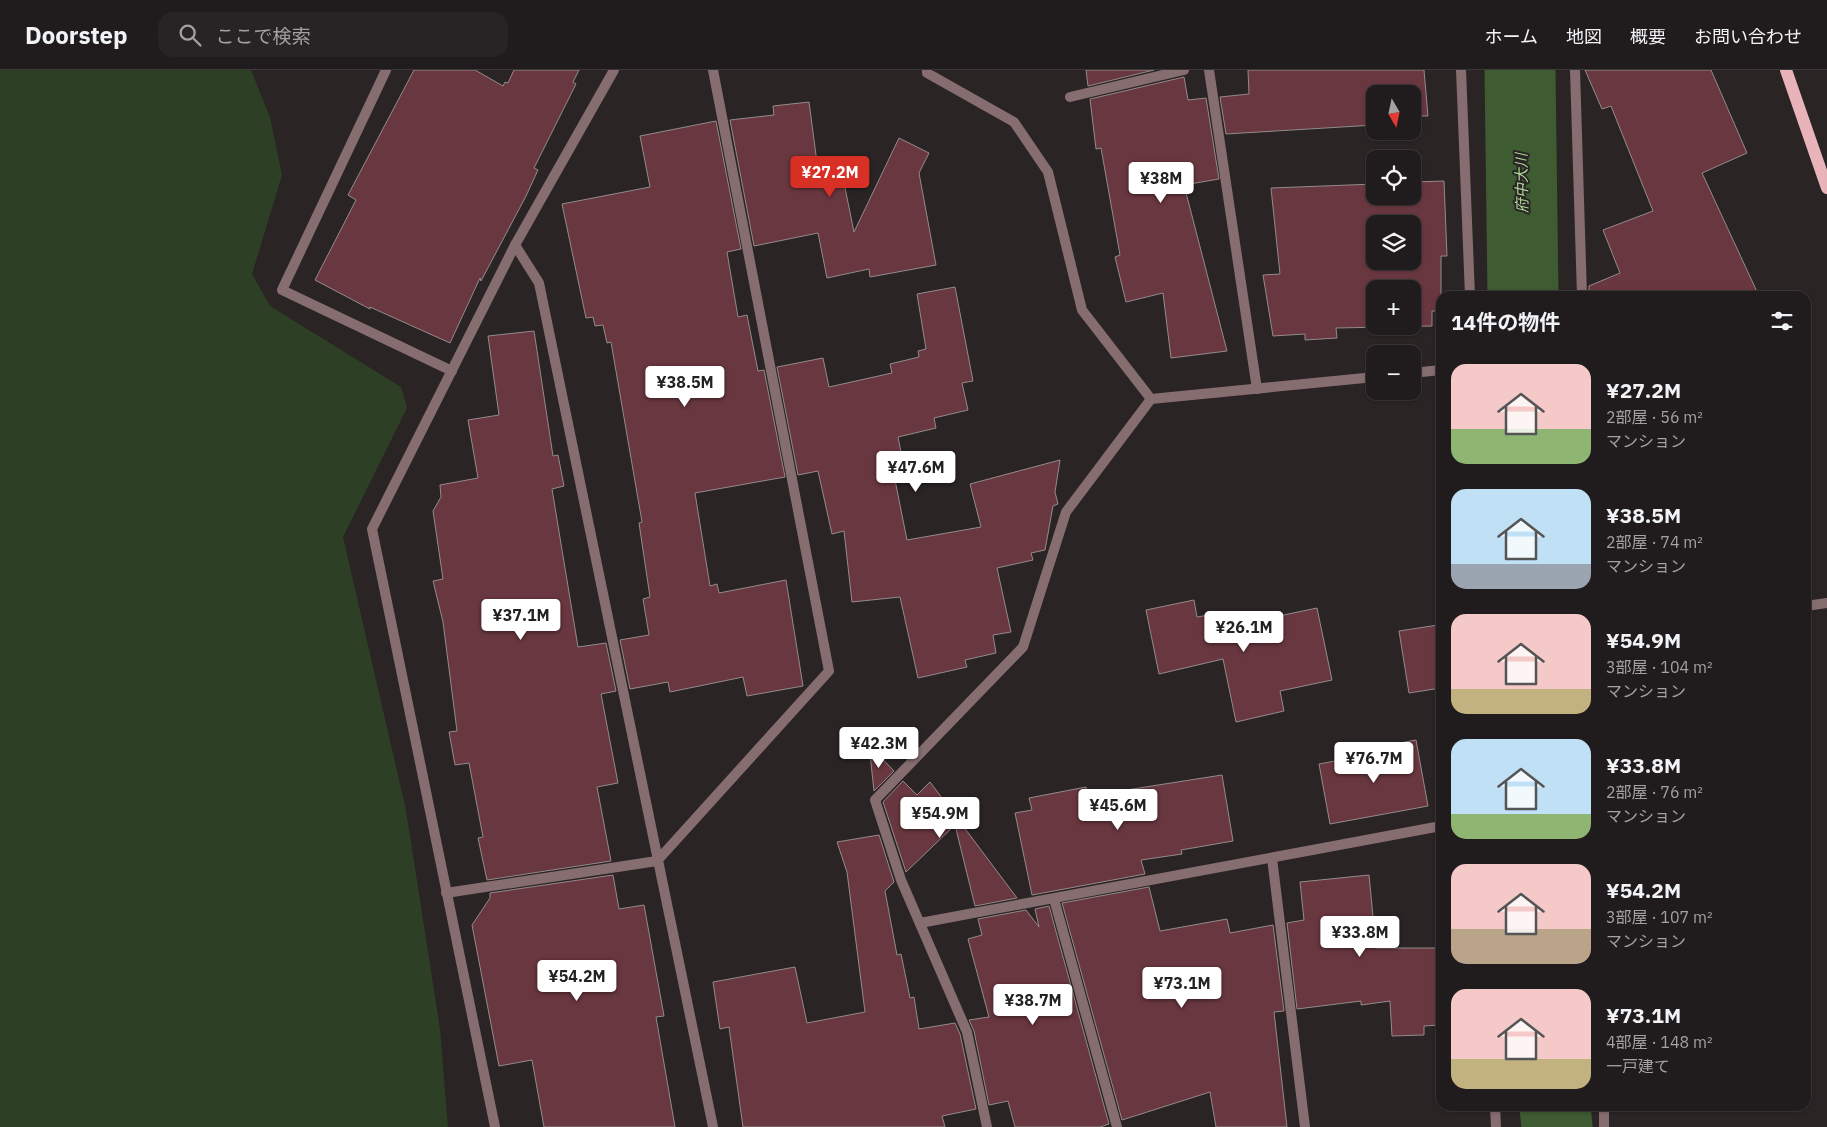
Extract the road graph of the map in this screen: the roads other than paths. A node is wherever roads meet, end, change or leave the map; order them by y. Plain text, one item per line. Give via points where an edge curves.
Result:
1 (386, 70) edge
2 (614, 70) edge
3 (713, 70) edge
4 (927, 70) edge
5 (1184, 70) edge
6 (1209, 70) edge
7 (1461, 70) edge
8 (1575, 70) edge
9 (1786, 70) edge
10 (1070, 97) dead end
11 (1827, 188) edge
12 (515, 245) junction
13 (1470, 291) edge
14 (1582, 291) edge
15 (452, 371) junction
16 (1436, 371) edge
17 (1421, 372) edge
18 (1366, 378) edge
19 (1257, 389) junction
20 (1151, 399) junction
21 (1827, 603) edge
22 (1811, 605) edge
23 (1436, 827) edge
24 (1272, 858) junction
25 (657, 861) junction
26 (446, 894) junction
27 (1054, 899) junction
28 (920, 923) junction
29 (1495, 1111) edge
30 (1604, 1111) edge
31 (495, 1127) edge
32 (714, 1127) edge
33 (987, 1127) edge
34 (1117, 1127) edge
35 (1305, 1127) edge
36 (1496, 1127) edge
37 (1604, 1127) edge

1 - 15 street via 282,290
2 - 12 street
3 - 25 street via 829,671
4 - 20 street via 927,73 1014,122 1048,172 1082,310
5 - 10 street
6 - 19 street
7 - 13 street
8 - 14 street
9 - 11 main road
12 - 15 street
12 - 25 street via 540,283
15 - 26 street via 372,530
16 - 17 street
18 - 19 street
19 - 20 street
20 - 28 street via 1066,512 1023,647 875,800 901,880
21 - 22 street
23 - 24 street
24 - 27 street
24 - 35 street
25 - 26 street
25 - 32 street
26 - 31 street
27 - 28 street
27 - 34 street
28 - 33 street via 967,1032
29 - 36 street
30 - 37 street

